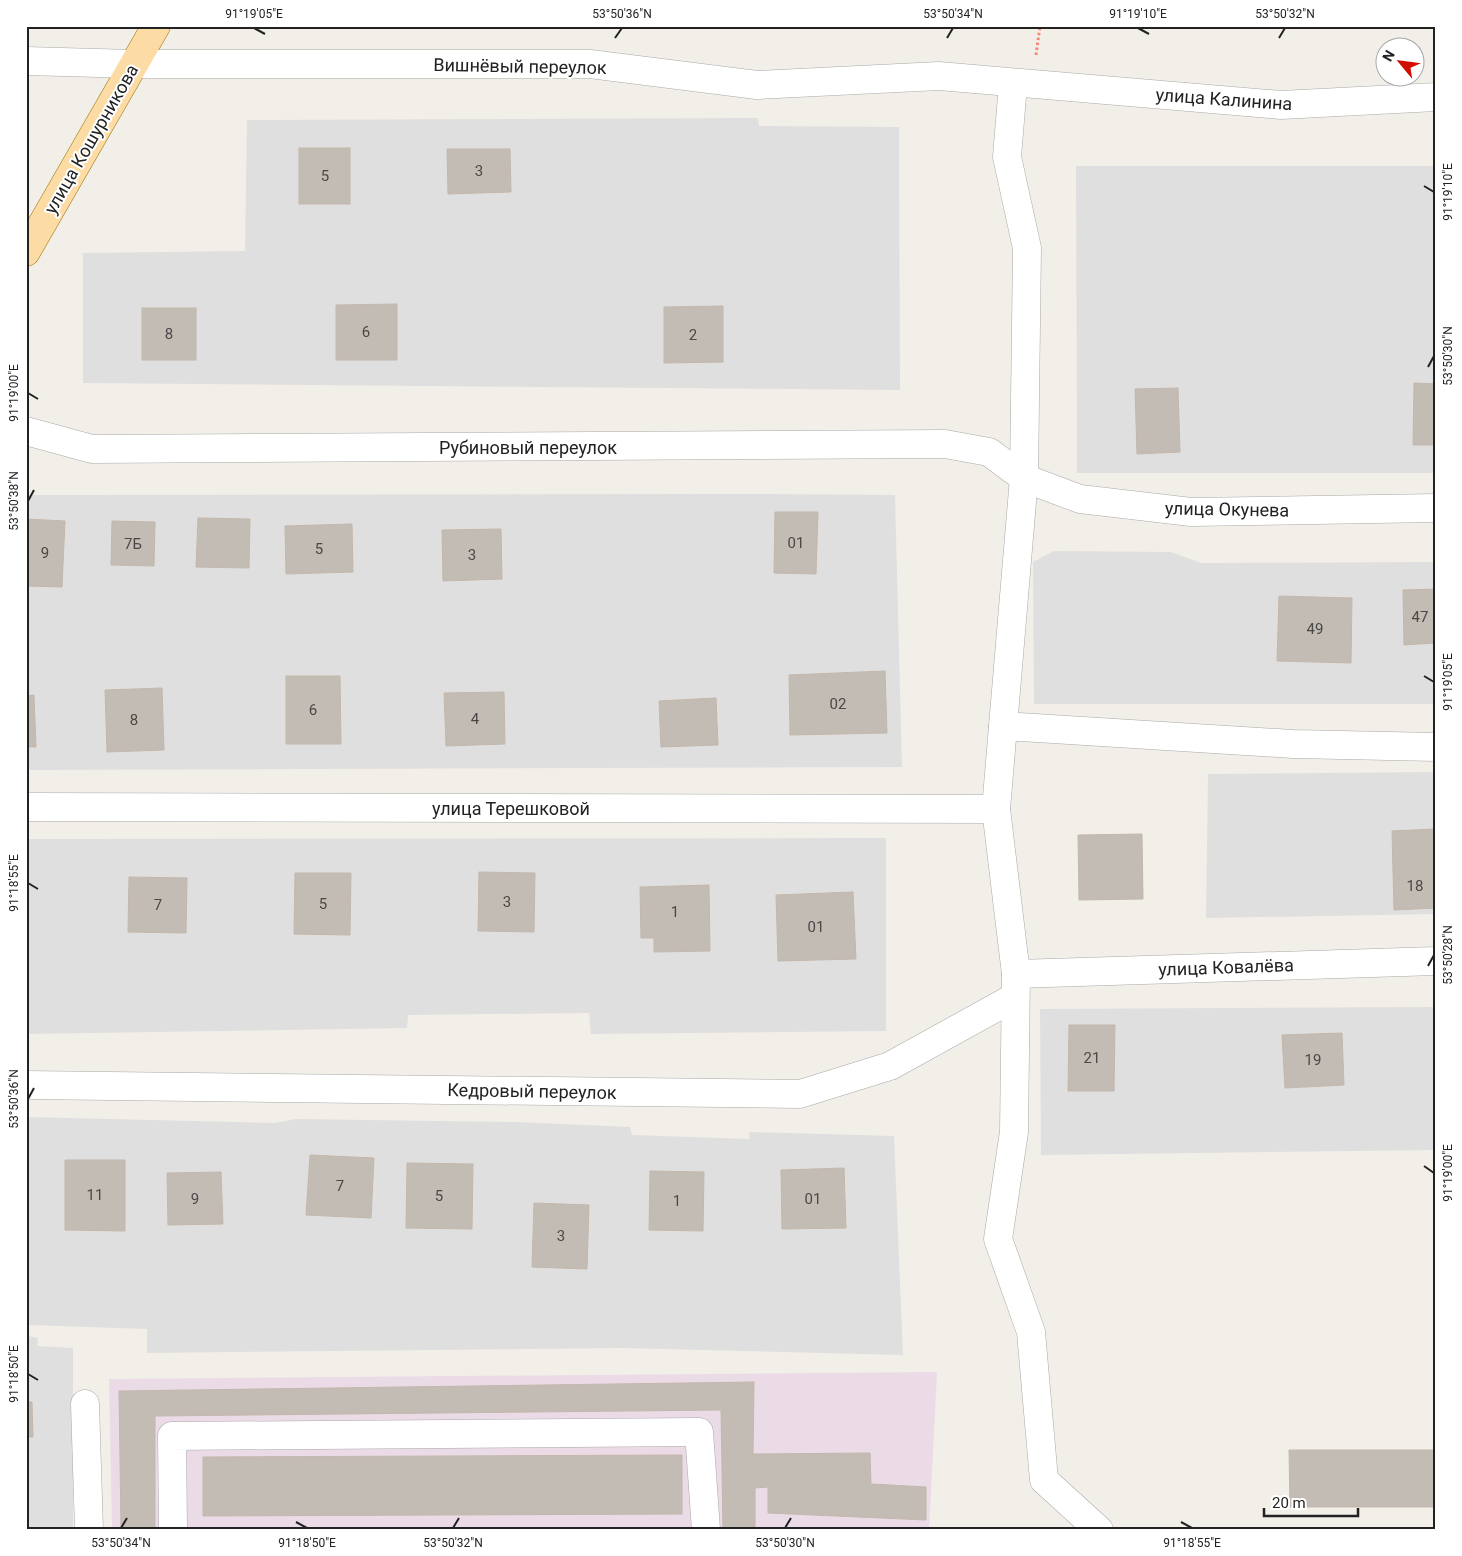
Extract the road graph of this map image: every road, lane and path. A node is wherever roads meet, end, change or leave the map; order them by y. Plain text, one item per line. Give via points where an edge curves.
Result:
1 (156, 26) edge
2 (26, 61) edge
3 (134, 64) junction
4 (1013, 84) junction
5 (1436, 97) edge
6 (26, 252) edge
7 (26, 431) edge
8 (1024, 478) junction
9 (1436, 508) edge
10 (1003, 726) junction
11 (1436, 747) edge
12 (26, 806) edge
13 (996, 809) junction
14 (1436, 961) edge
15 (1015, 985) junction
16 (26, 1085) edge
17 (85, 1404) dead end
18 (89, 1530) edge
19 (173, 1530) edge
20 (706, 1530) edge
21 (1099, 1530) edge

1 - 3 main road, улица Кошурникова
2 - 3 street, Вишнёвый переулок
3 - 4 street, Вишнёвый переулок via 590,64 757,85 938,76
3 - 6 main road, улица Кошурникова
4 - 5 street, улица Калинина via 1281,106
4 - 8 street via 1007,157 1027,248
7 - 8 street, Рубиновый переулок via 92,449 945,444 988,452
8 - 9 street, улица Окунева via 1080,499 1191,512
8 - 10 street
10 - 11 street via 1293,744
10 - 13 street
12 - 13 street, улица Терешковой
13 - 15 street
14 - 15 street, улица Ковалёва
15 - 16 street, Кедровый переулок via 890,1066 800,1094
15 - 21 street via 1014,1132 998,1239 1031,1332 1044,1480
17 - 18 street
19 - 20 street via 172,1436 699,1432

